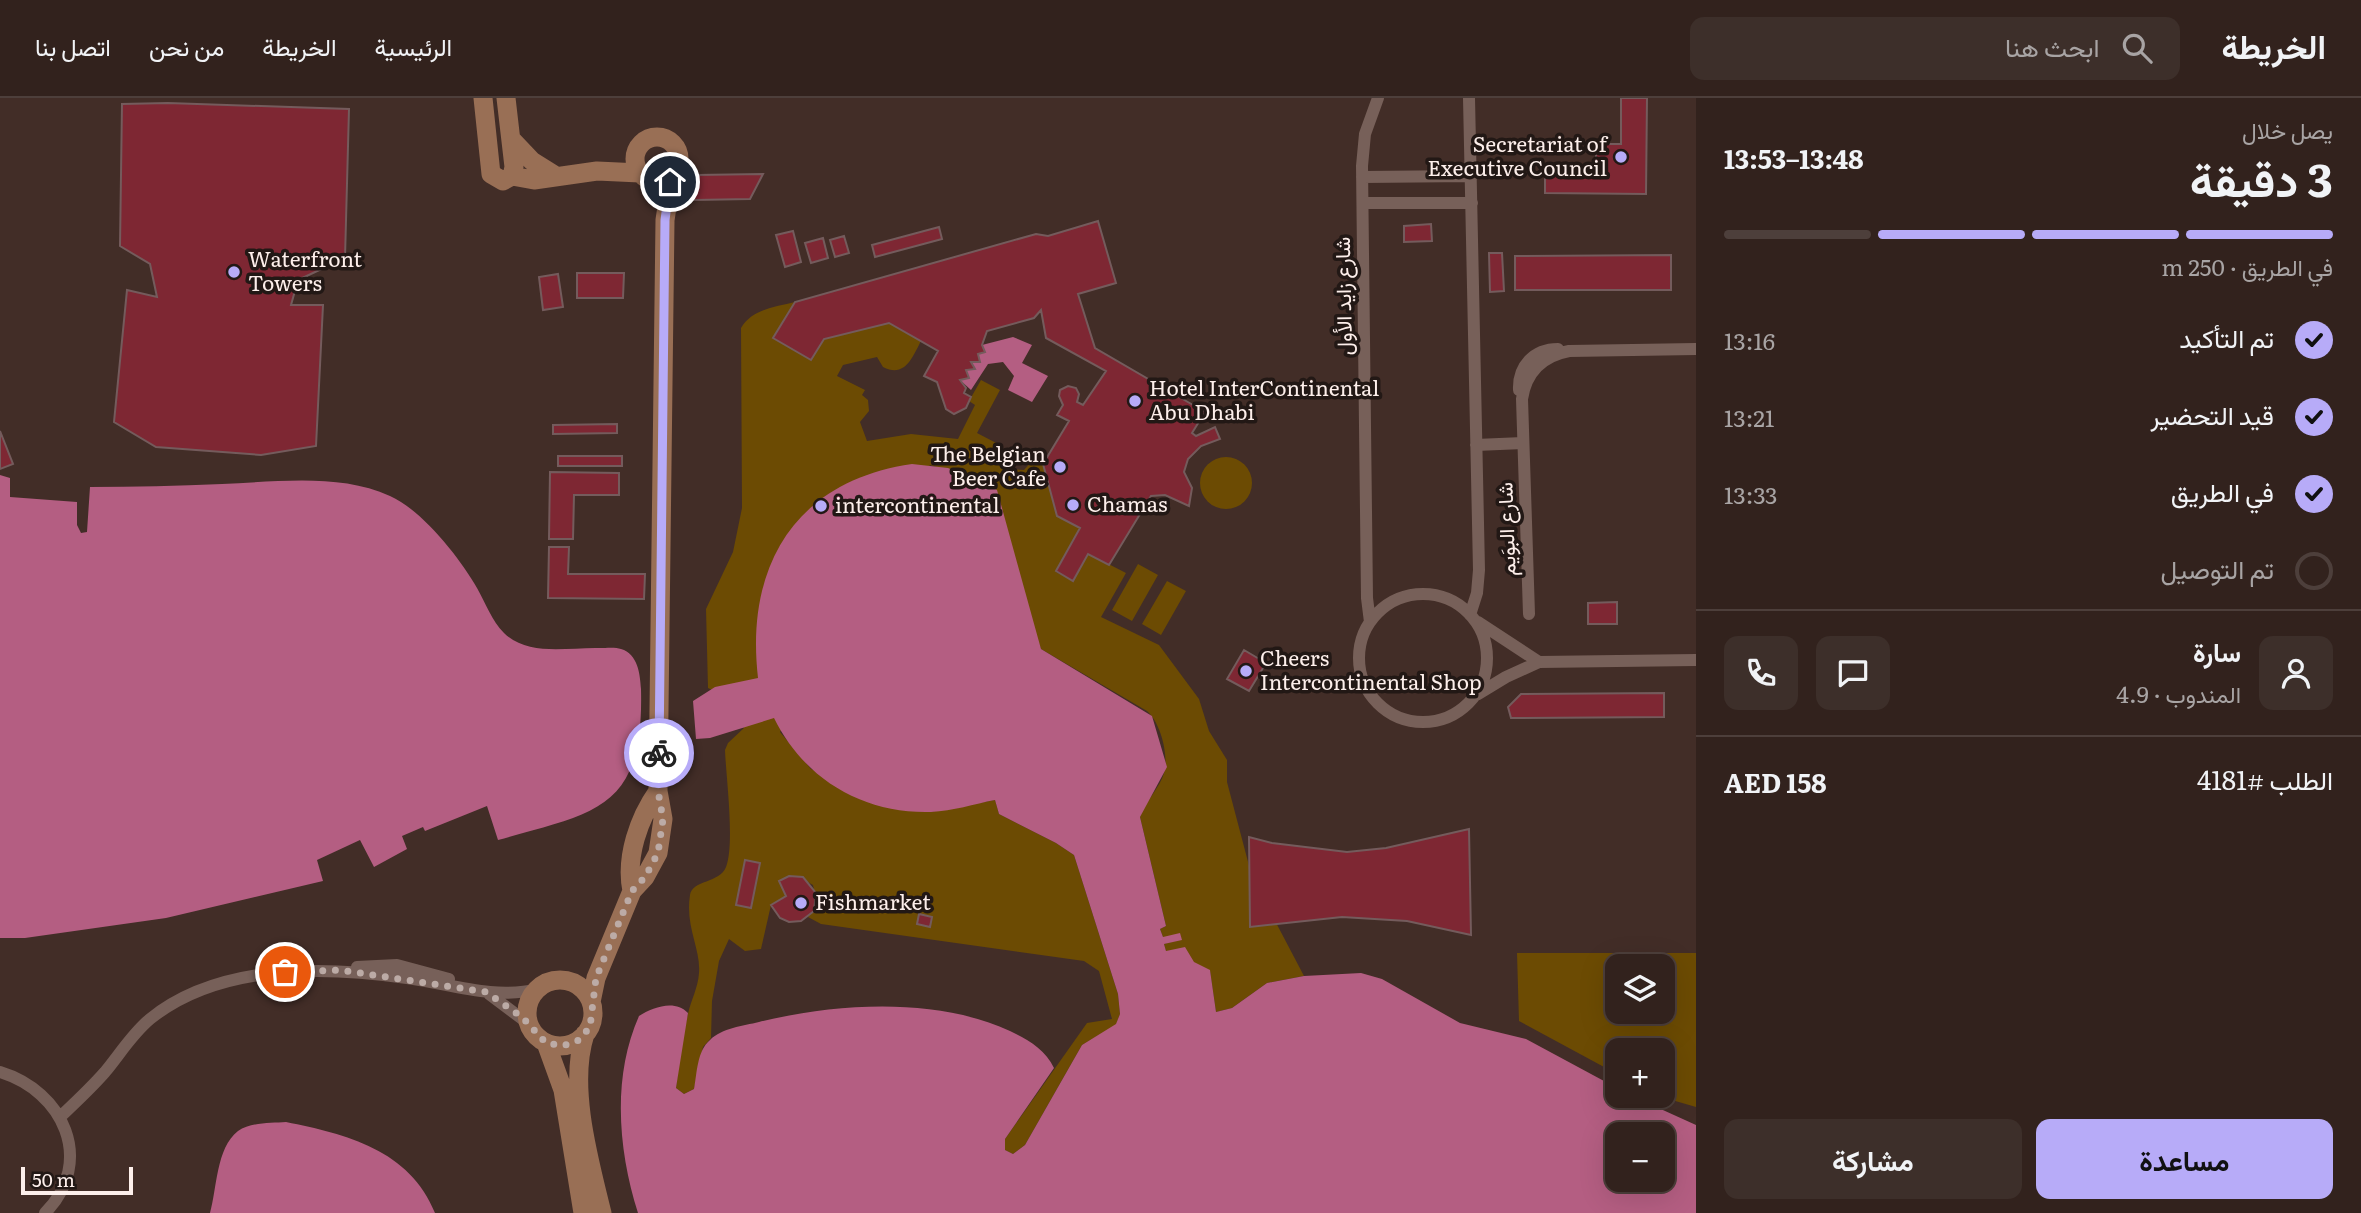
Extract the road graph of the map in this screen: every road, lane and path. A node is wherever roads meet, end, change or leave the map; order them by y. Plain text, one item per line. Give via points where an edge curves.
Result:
1 (484, 98) edge
2 (506, 98) edge
3 (1378, 98) edge
4 (1469, 98) edge
5 (513, 141) junction
6 (638, 148) junction
7 (597, 171) junction
8 (642, 174) junction
9 (672, 174) junction
10 (512, 176) junction
11 (556, 176) junction
12 (1472, 176) junction
13 (1362, 177) junction
14 (1363, 203) junction
15 (1472, 203) junction
16 (665, 220) junction
17 (1696, 349) edge
18 (1523, 443) junction
19 (1476, 445) junction
20 (1528, 614) dead end
21 (1472, 617) junction
22 (1370, 622) junction
23 (1696, 660) edge
24 (1539, 662) junction
25 (1475, 696) junction
26 (612, 940) junction
27 (566, 981) junction
28 (538, 989) junction
29 (486, 992) junction
30 (591, 1002) junction
31 (529, 1024) junction
32 (585, 1034) junction
33 (546, 1043) junction
34 (0, 1072) edge
35 (60, 1117) junction
36 (45, 1213) edge
37 (583, 1213) edge
38 (602, 1213) edge

1 - 10 street via 491,174 498,181
2 - 5 street
3 - 13 street, شارع زايد الأول via 1365,134
4 - 12 street
5 - 10 street
5 - 11 street via 532,161
6 - 7 street
6 - 8 street via 635,161
6 - 9 street via 649,138 670,142 679,161
7 - 8 street
7 - 11 street
8 - 9 street via 658,181
8 - 16 street
9 - 16 street
10 - 11 street via 534,180
12 - 13 street
12 - 15 street
13 - 14 street, شارع زايد الأول
14 - 15 street
14 - 22 street, شارع زايد الأول
15 - 19 street
16 - 26 street via 658,791 632,888
17 - 18 street, شارع البوَيم via 1569,351 1551,356 1536,366 1526,382
18 - 19 street
18 - 20 street, شارع البوَيم
19 - 21 street via 1478,582
21 - 22 street via 1441,596 1413,595 1388,605
21 - 24 street
21 - 25 street via 1482,631 1488,658
22 - 25 street via 1360,648 1361,673 1385,709 1401,718 1428,722 1454,714
23 - 24 street
24 - 25 street
26 - 27 street
26 - 30 street
27 - 28 street
27 - 30 street via 581,988
28 - 29 street
28 - 31 street via 528,1008
29 - 31 street
29 - 35 street via 404,966 368,965 249,978 178,1001 139,1030
30 - 32 street via 592,1018
31 - 33 street
32 - 33 street via 563,1046
32 - 38 street via 578,1061 579,1089
33 - 37 street via 563,1090
34 - 35 street via 33,1086
35 - 36 street via 68,1144 67,1171

